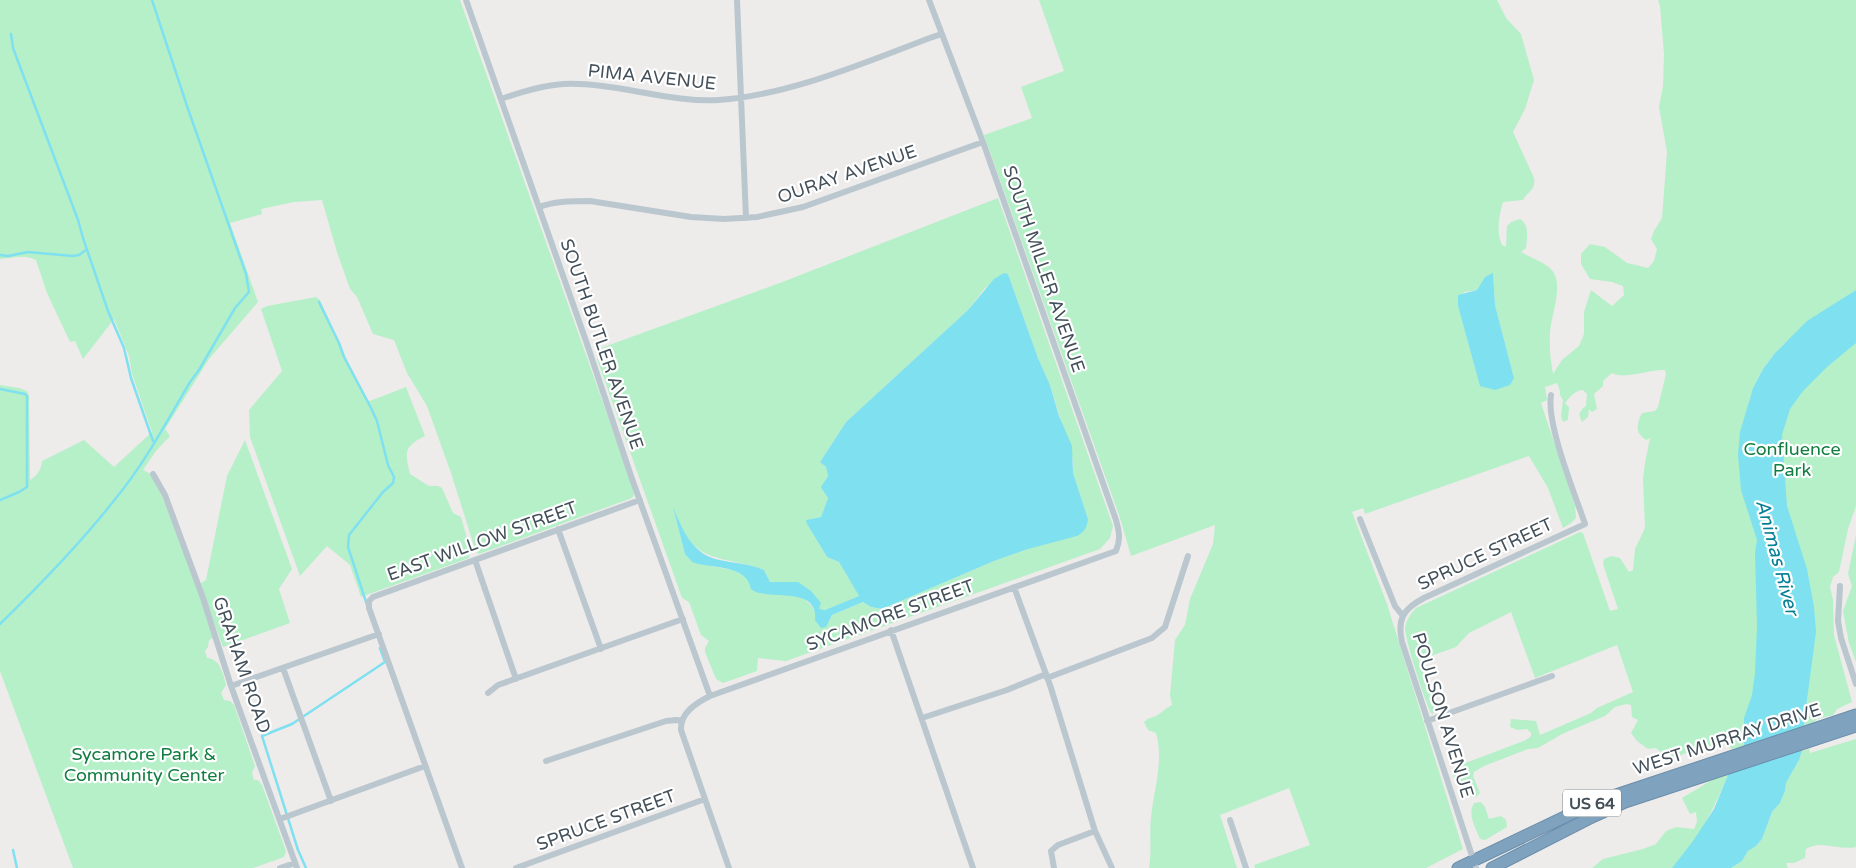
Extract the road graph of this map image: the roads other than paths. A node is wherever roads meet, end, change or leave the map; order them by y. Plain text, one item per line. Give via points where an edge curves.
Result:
1 (466, 0) edge
2 (737, 0) edge
3 (929, 0) edge
4 (941, 34) junction
5 (740, 98) junction
6 (502, 99) junction
7 (983, 142) junction
8 (539, 207) junction
9 (746, 218) junction
10 (1551, 396) dead end
11 (153, 474) dead end
12 (640, 500) junction
13 (1360, 519) dead end
14 (558, 529) junction
15 (1116, 551) joint
16 (1188, 556) dead end
17 (475, 560) junction
18 (1840, 586) dead end
19 (1014, 587) junction
20 (1403, 616) junction
21 (683, 619) junction
22 (892, 630) junction
23 (379, 634) junction
24 (601, 649) junction
25 (283, 668) junction
26 (1046, 676) junction
27 (1552, 676) dead end
28 (516, 679) junction
29 (1856, 684) edge
30 (231, 686) junction
31 (488, 693) dead end
32 (710, 696) junction
33 (1856, 715) edge
34 (922, 718) junction
35 (682, 721) junction
36 (1428, 721) junction
37 (1856, 726) edge
38 (546, 761) dead end
39 (426, 766) junction
40 (705, 799) junction
41 (331, 801) junction
42 (280, 819) junction
43 (1230, 820) dead end
44 (1095, 831) junction
45 (1474, 864) edge
46 (296, 865) edge
47 (280, 868) edge
48 (462, 868) edge
49 (516, 868) edge
50 (729, 868) edge
51 (973, 868) edge
52 (1054, 868) edge
53 (1112, 868) edge
54 (1246, 868) edge
55 (1458, 868) edge
56 (1492, 868) edge

1 - 6 street, SOUTH BUTLER AVENUE
2 - 5 street
3 - 4 street, SOUTH MILLER AVENUE
4 - 5 street, PIMA AVENUE via 811,81
4 - 7 street, SOUTH MILLER AVENUE
5 - 6 street, PIMA AVENUE via 693,99 564,84
5 - 9 street
6 - 8 street, SOUTH BUTLER AVENUE
7 - 9 street, OURAY AVENUE via 790,211
7 - 15 street, SOUTH MILLER AVENUE via 1116,520 1120,537
8 - 9 street, OURAY AVENUE via 582,201 691,217
8 - 12 street, SOUTH BUTLER AVENUE
10 - 20 street, SPRUCE STREET via 1549,404 1555,432 1585,524 1424,598 1410,606
11 - 30 street, GRAHAM ROAD via 165,495 205,603
12 - 14 street, EAST WILLOW STREET
12 - 21 street, SOUTH BUTLER AVENUE
13 - 20 street, POULSON AVENUE via 1394,606
14 - 17 street, EAST WILLOW STREET
14 - 24 street
15 - 19 street, SYCAMORE STREET
16 - 26 street via 1165,627 1152,638
17 - 23 street, EAST WILLOW STREET via 371,598 368,604
17 - 28 street
18 - 29 street via 1838,621
19 - 22 street, SYCAMORE STREET
19 - 26 street
20 - 36 street, POULSON AVENUE via 1402,642
21 - 24 street
21 - 32 street, SOUTH BUTLER AVENUE
22 - 32 street, SYCAMORE STREET
22 - 34 street
23 - 25 street
23 - 39 street, EAST WILLOW STREET
24 - 28 street
25 - 30 street
25 - 41 street
26 - 34 street
26 - 44 street
27 - 36 street
28 - 31 street
30 - 42 street, GRAHAM ROAD
32 - 35 street, SYCAMORE STREET via 691,708
33 - 45 highway, WEST MURRAY DRIVE / US 64 via 1588,804
34 - 51 street
35 - 38 street via 666,721
35 - 40 street via 683,736
36 - 45 street, POULSON AVENUE
37 - 56 highway, WEST MURRAY DRIVE / US 64 via 1614,807
39 - 41 street
39 - 48 street, EAST WILLOW STREET
40 - 49 street, SPRUCE STREET
40 - 50 street
41 - 42 street
42 - 46 street, GRAHAM ROAD
43 - 54 street
44 - 52 street via 1058,845 1051,851
44 - 53 street
45 - 55 highway, US 64
46 - 47 street

